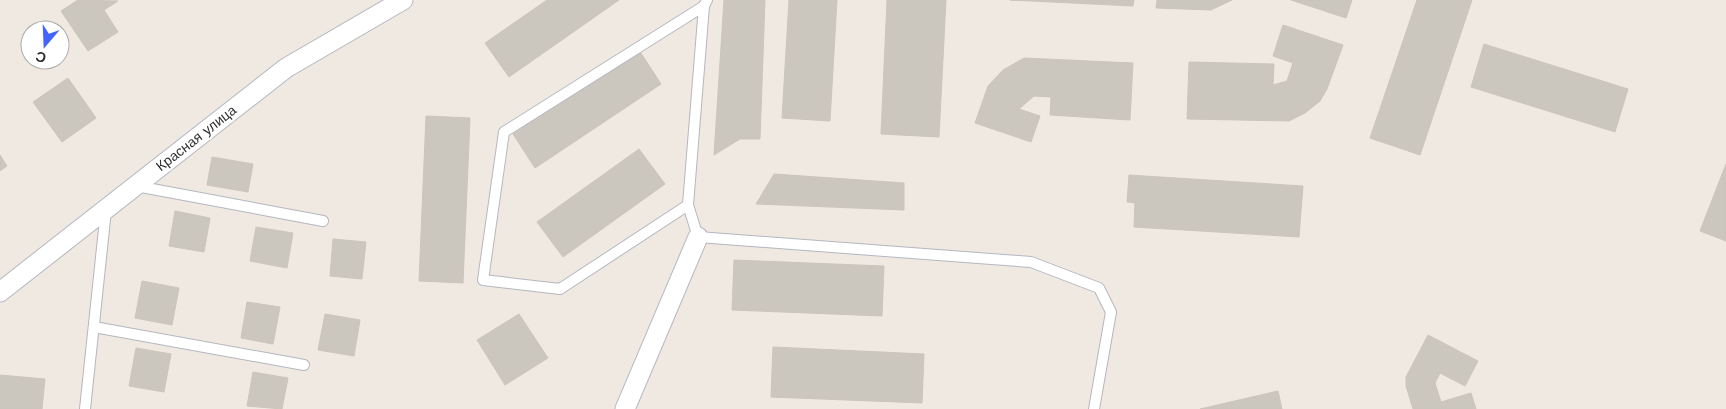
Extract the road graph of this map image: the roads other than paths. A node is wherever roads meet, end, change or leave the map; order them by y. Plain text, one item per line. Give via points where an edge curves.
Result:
1 (403, 0) edge
2 (706, 3) edge
3 (135, 186) junction
4 (688, 206) junction
5 (106, 208) junction
6 (323, 221) dead end
7 (698, 237) junction
8 (0, 292) edge
9 (94, 327) junction
10 (304, 365) dead end
11 (85, 409) edge
12 (625, 409) edge
13 (1094, 409) edge

1 - 3 street, Красная улица via 286,68
2 - 4 lane
2 - 4 lane via 504,132 483,280 560,289
3 - 5 street, Красная улица
3 - 6 lane
4 - 7 lane
5 - 8 street, Красная улица
5 - 9 lane
7 - 12 street
7 - 13 lane via 1031,262 1099,288 1111,312
9 - 10 lane
9 - 11 lane

